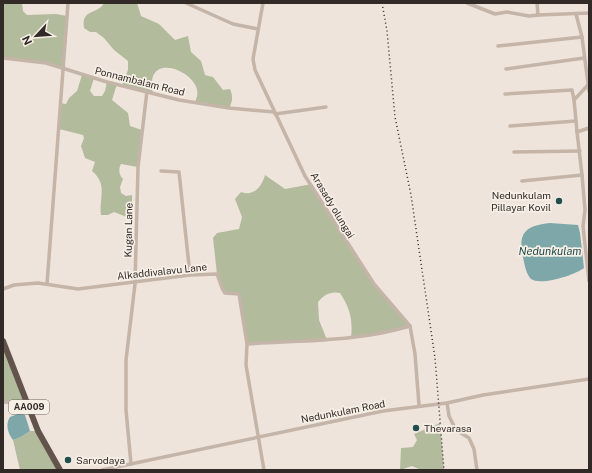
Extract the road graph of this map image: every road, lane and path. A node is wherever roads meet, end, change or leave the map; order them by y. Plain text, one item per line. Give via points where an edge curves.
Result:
1 (68, 3) edge
2 (186, 3) edge
3 (263, 3) edge
4 (467, 3) edge
5 (537, 3) edge
6 (589, 13) edge
7 (576, 14) junction
8 (538, 15) junction
9 (258, 29) junction
10 (582, 37) junction
11 (498, 46) dead end
12 (3, 58) edge
13 (584, 58) junction
14 (63, 68) junction
15 (506, 69) dead end
16 (588, 85) edge
17 (589, 91) edge
18 (147, 92) junction
19 (505, 94) dead end
20 (574, 100) junction
21 (326, 107) dead end
22 (275, 113) junction
23 (576, 121) junction
24 (510, 126) dead end
25 (589, 128) edge
26 (577, 132) junction
27 (580, 150) junction
28 (514, 152) dead end
29 (161, 171) dead end
30 (582, 175) junction
31 (522, 181) dead end
32 (587, 210) edge
33 (587, 243) edge
34 (190, 275) junction
35 (135, 281) junction
36 (589, 281) edge
37 (47, 284) junction
38 (3, 289) edge
39 (410, 326) junction
40 (3, 340) edge
41 (247, 344) junction
42 (589, 379) edge
43 (3, 402) edge
44 (27, 403) junction
45 (447, 403) junction
46 (419, 405) junction
47 (257, 437) junction
48 (132, 464) junction
49 (60, 470) edge
50 (102, 470) edge
51 (264, 470) edge
52 (477, 470) edge

1 - 14 street
2 - 9 street via 233,24
3 - 9 street, Arasady olungai
4 - 8 street via 494,14 506,12
5 - 8 street
6 - 7 street
7 - 8 street
7 - 10 street
9 - 22 street, Arasady olungai via 253,59 255,70
10 - 11 street
10 - 13 street
12 - 14 street, Ponnambalam Road via 46,62
13 - 15 street
13 - 16 street
14 - 18 street, Ponnambalam Road
14 - 37 street
16 - 17 street
16 - 20 street
18 - 22 street, Ponnambalam Road via 179,100
18 - 35 street, Kugan Lane via 138,166
19 - 20 street via 572,90
20 - 23 street
21 - 22 street, Ponnambalam Road
22 - 39 street, Arasady olungai via 305,176 348,244 374,284
23 - 24 street
23 - 26 street
25 - 26 street
26 - 27 street
27 - 28 street
27 - 30 street
29 - 34 street via 179,172
30 - 31 street
30 - 32 street
32 - 33 street via 583,226
33 - 36 street
34 - 35 street, Alkaddivalavu Lane
34 - 41 street, Alkaddivalavu Lane via 217,274 225,293 239,294
35 - 37 street, Alkaddivalavu Lane via 78,289
35 - 48 street, Kugan Lane via 126,360 126,410
37 - 38 street, Alkaddivalavu Lane via 14,285
39 - 41 street via 388,332 327,340
39 - 46 street
40 - 44 highway, AA009
41 - 47 street, Alkaddivalavu Lane via 246,365
42 - 45 street, Nedunkulam Road
43 - 44 street
44 - 49 highway, AA009 via 38,431
45 - 46 street, Nedunkulam Road
45 - 52 street via 449,416 456,430 469,438 474,449
46 - 47 street, Nedunkulam Road
47 - 48 street, Nedunkulam Road
47 - 51 street, Alkaddivalavu Lane
48 - 50 street, Nedunkulam Road

